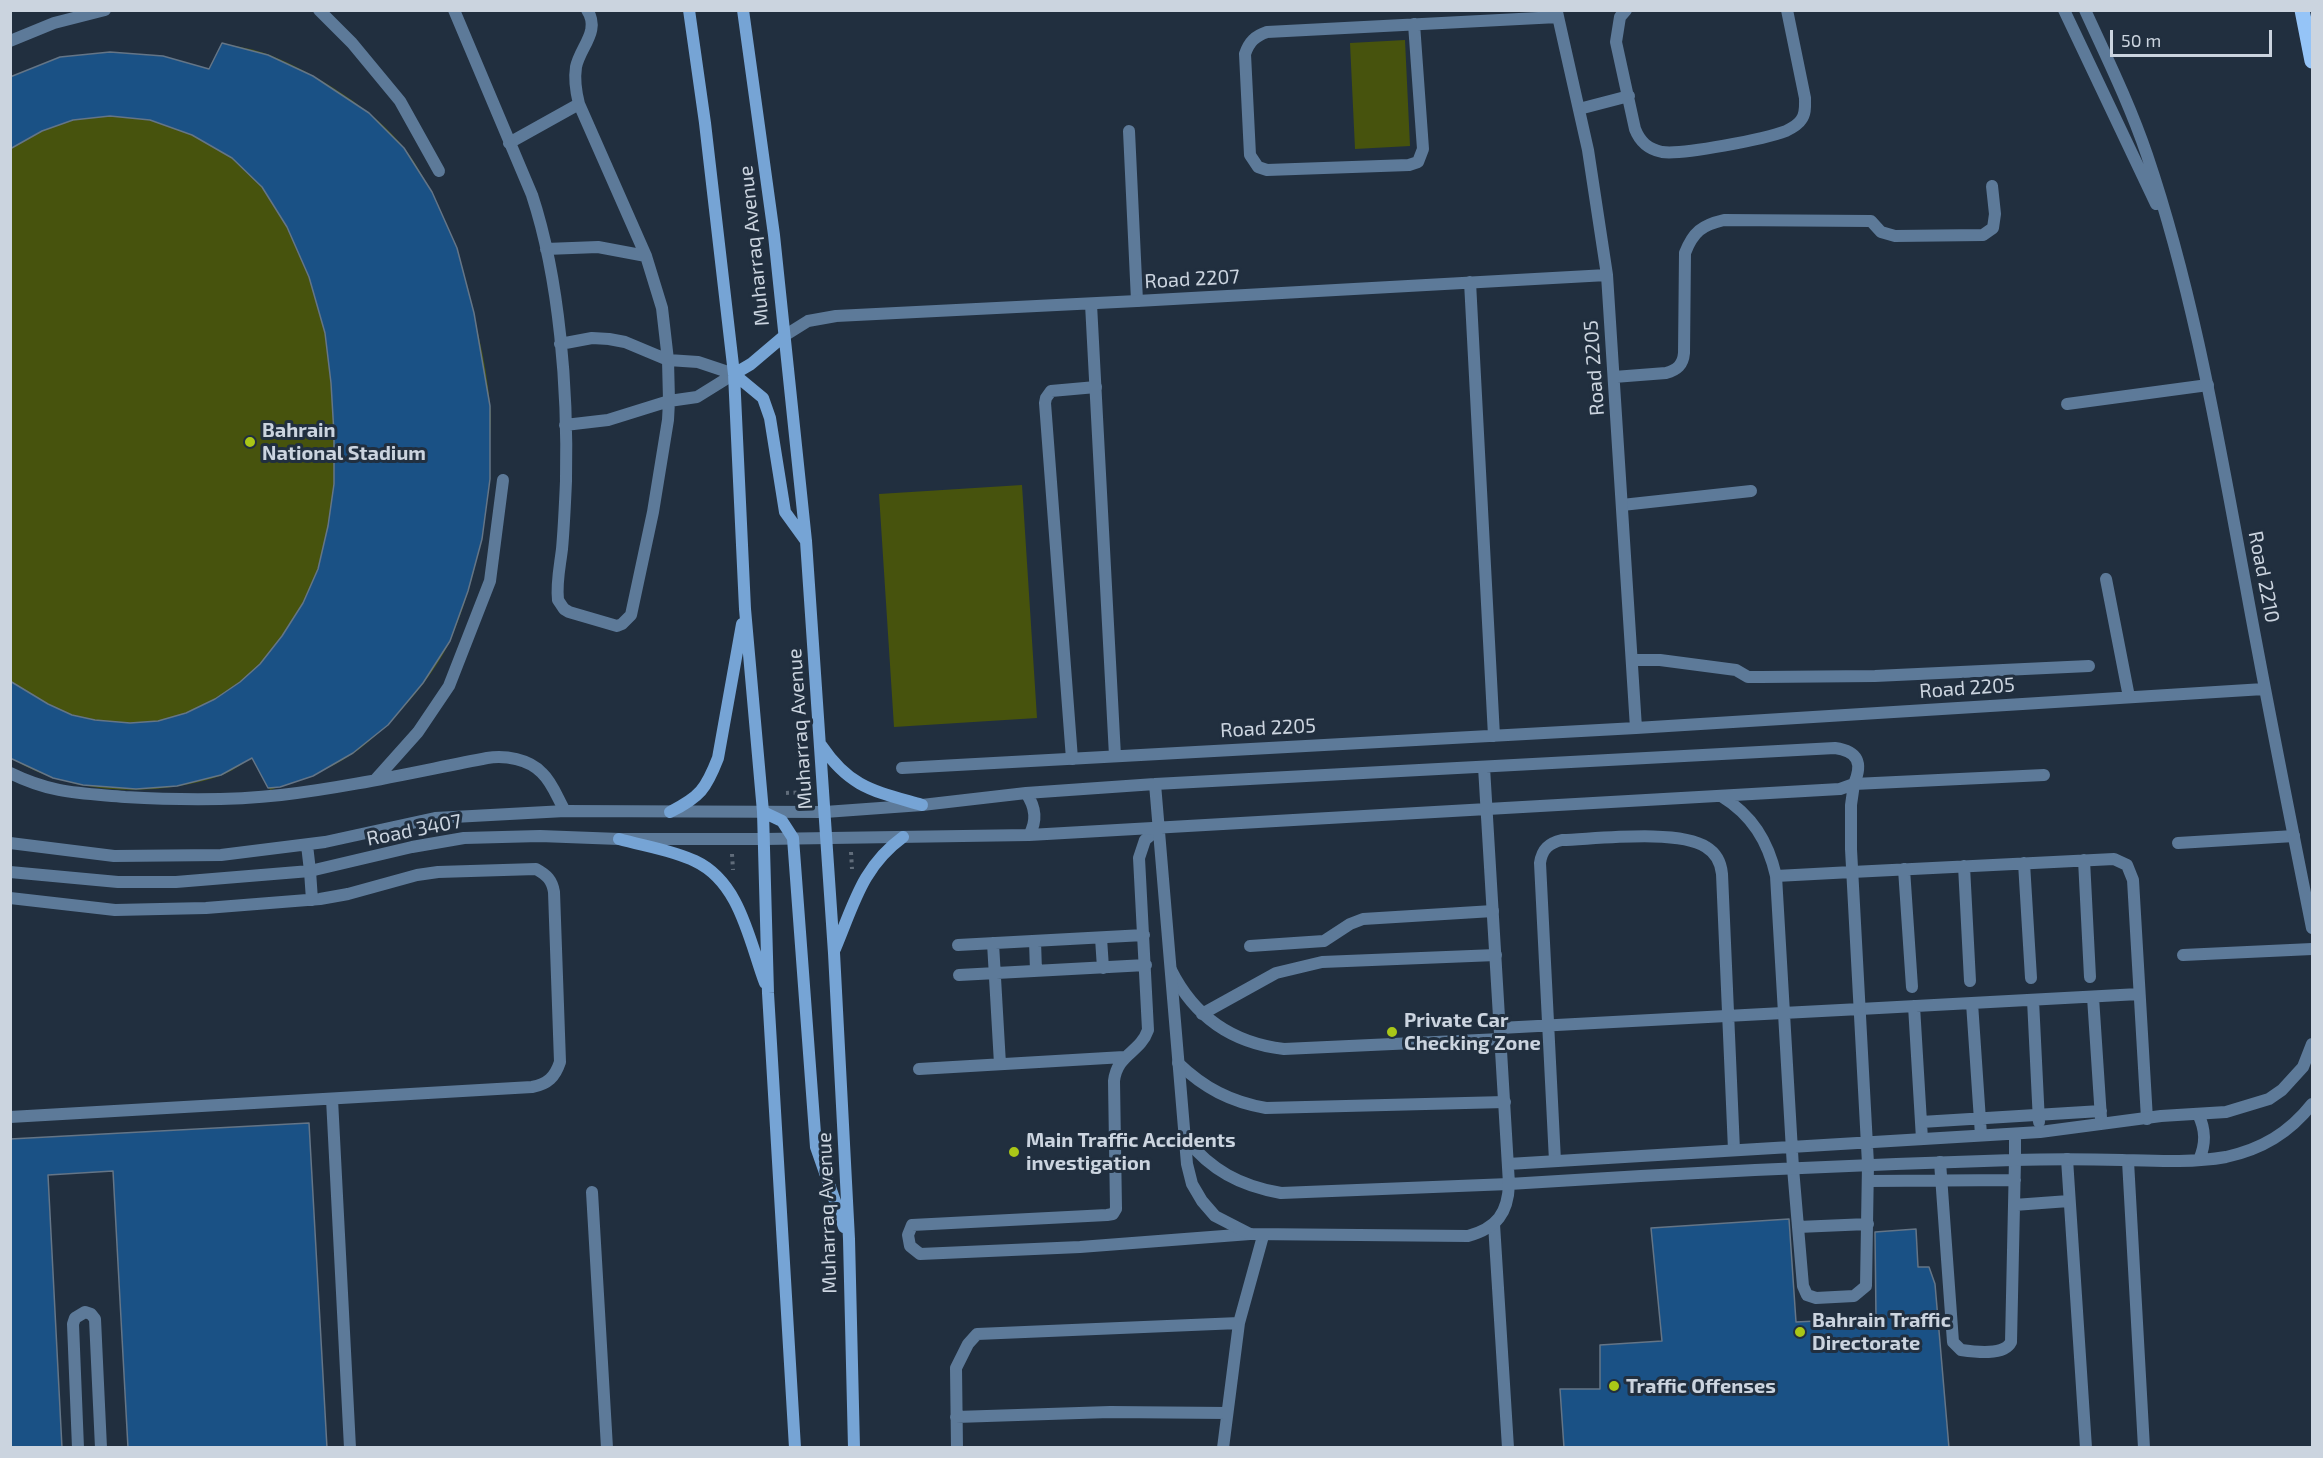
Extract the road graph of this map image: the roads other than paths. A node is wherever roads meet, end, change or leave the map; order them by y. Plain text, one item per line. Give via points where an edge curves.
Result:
1 (105, 10) edge
2 (319, 10) edge
3 (454, 10) edge
4 (587, 10) edge
5 (689, 10) edge
6 (743, 10) edge
7 (1626, 10) edge
8 (1787, 10) edge
9 (2064, 10) edge
10 (2085, 10) edge
11 (2302, 10) edge
12 (1558, 14) edge
13 (1414, 24) junction
14 (10, 41) edge
15 (2313, 61) edge
16 (1629, 96) junction
17 (579, 104) junction
18 (1579, 109) junction
19 (1129, 131) dead end
20 (509, 143) junction
21 (439, 171) dead end
22 (1992, 186) dead end
23 (2171, 235) junction
24 (546, 249) junction
25 (646, 256) junction
26 (1607, 275) junction
27 (1470, 282) junction
28 (1137, 301) junction
29 (1091, 304) junction
30 (784, 336) junction
31 (560, 344) junction
32 (668, 360) junction
33 (734, 374) junction
34 (1614, 376) junction
35 (2208, 385) junction
36 (1096, 387) junction
37 (669, 401) junction
38 (2067, 404) dead end
39 (565, 426) junction
40 (503, 480) dead end
41 (1751, 491) dead end
42 (1622, 505) junction
43 (806, 541) junction
44 (2106, 579) dead end
45 (745, 609) junction
46 (1632, 660) junction
47 (2089, 666) dead end
48 (2265, 689) junction
49 (2129, 697) junction
50 (1636, 728) junction
51 (1494, 736) junction
52 (821, 744) junction
53 (1115, 756) junction
54 (1072, 759) junction
55 (1484, 767) junction
56 (902, 768) dead end
57 (10, 773) edge
58 (2044, 775) dead end
59 (376, 779) junction
60 (1155, 784) junction
61 (1854, 784) junction
62 (1026, 793) junction
63 (1721, 796) junction
64 (922, 805) junction
65 (1487, 808) junction
66 (565, 810) junction
67 (670, 812) junction
68 (763, 812) junction
69 (825, 812) junction
70 (1158, 829) junction
71 (1029, 835) junction
72 (2294, 836) junction
73 (903, 837) junction
74 (794, 838) junction
75 (826, 838) junction
76 (619, 839) junction
77 (764, 839) junction
78 (10, 843) edge
79 (2178, 843) dead end
80 (307, 845) junction
81 (2084, 860) junction
82 (2024, 863) junction
83 (1964, 866) junction
84 (1904, 869) junction
85 (310, 871) junction
86 (10, 872) edge
87 (1852, 872) junction
88 (1776, 876) junction
89 (10, 898) edge
90 (312, 900) junction
91 (1493, 910) junction
92 (2313, 928) edge
93 (1144, 935) junction
94 (1101, 938) junction
95 (1035, 941) junction
96 (993, 943) junction
97 (958, 945) dead end
98 (1250, 946) dead end
99 (2313, 949) edge
100 (834, 953) junction
101 (1496, 955) junction
102 (2183, 955) dead end
103 (1146, 965) junction
104 (1103, 968) junction
105 (1170, 968) junction
106 (1036, 971) junction
107 (994, 973) junction
108 (959, 975) dead end
109 (2090, 977) dead end
110 (2031, 978) dead end
111 (1970, 981) dead end
112 (1912, 987) dead end
113 (768, 993) junction
114 (2139, 994) junction
115 (2093, 997) junction
116 (2033, 1000) junction
117 (1972, 1003) junction
118 (1914, 1006) junction
119 (1860, 1009) junction
120 (1783, 1013) junction
121 (1202, 1014) junction
122 (1727, 1016) junction
123 (1548, 1026) junction
124 (1500, 1034) junction
125 (2313, 1044) edge
126 (1124, 1058) junction
127 (1178, 1063) junction
128 (999, 1064) junction
129 (919, 1069) dead end
130 (332, 1099) junction
131 (1505, 1102) junction
132 (2313, 1104) edge
133 (2101, 1111) junction
134 (2198, 1114) junction
135 (2039, 1115) junction
136 (10, 1117) edge
137 (1980, 1119) junction
138 (2147, 1119) junction
139 (1921, 1122) junction
140 (2102, 1125) junction
141 (2040, 1132) junction
142 (2015, 1134) junction
143 (1981, 1135) junction
144 (1185, 1138) junction
145 (1922, 1139) junction
146 (1866, 1142) junction
147 (1791, 1146) junction
148 (1734, 1150) junction
149 (1644, 1156) junction
150 (2067, 1159) junction
151 (2015, 1160) junction
152 (2199, 1160) junction
153 (1555, 1161) junction
154 (2128, 1161) junction
155 (1940, 1162) junction
156 (1509, 1164) junction
157 (1868, 1164) junction
158 (1793, 1168) junction
159 (1646, 1176) junction
160 (2015, 1180) junction
161 (1869, 1181) junction
162 (1940, 1182) junction
163 (1509, 1184) junction
164 (592, 1192) dead end
165 (2069, 1201) junction
166 (2014, 1205) junction
167 (1494, 1224) junction
168 (1868, 1224) junction
169 (1798, 1227) junction
170 (1256, 1235) junction
171 (849, 1239) junction
172 (1239, 1323) junction
173 (1227, 1413) junction
174 (956, 1417) junction
175 (78, 1448) edge
176 (101, 1448) edge
177 (350, 1448) edge
178 (607, 1448) edge
179 (795, 1448) edge
180 (854, 1448) edge
181 (957, 1448) edge
182 (1223, 1448) edge
183 (1508, 1448) edge
184 (2086, 1448) edge
185 (2144, 1448) edge

1 - 14 street via 54,23
2 - 21 street via 400,101
3 - 20 street
4 - 17 street via 593,24 577,65
5 - 33 main road, Muharraq Avenue
6 - 30 main road, Muharraq Avenue
7 - 16 street via 1620,17 1616,42
8 - 16 street via 1805,98 1801,120 1789,130 1686,152 1662,152 1647,147 1639,138
9 - 23 street, Road 2210
10 - 23 street, Road 2210 via 2132,113
11 - 15 main road
12 - 13 street
12 - 18 street, Road 2205
13 - 13 street via 1267,32 1252,40 1245,54 1250,155 1254,163 1267,170 1418,162 1423,149
16 - 18 street
17 - 20 street
17 - 25 street
18 - 26 street, Road 2205
19 - 28 street
20 - 24 street via 532,195
22 - 34 street via 1993,228 1983,235 1895,236 1881,232 1871,221 1710,223 1697,231 1685,253 1682,363 1666,373
23 - 35 street, Road 2210
24 - 25 street via 598,247
24 - 31 street
25 - 32 street via 662,308
26 - 27 street, Road 2207
26 - 34 street, Road 2205
27 - 28 street, Road 2207
27 - 51 street
28 - 29 street, Road 2207
29 - 30 street, Road 2207 via 836,316 808,321
29 - 36 street
30 - 33 main road
30 - 43 main road, Muharraq Avenue
31 - 32 street via 609,339
31 - 39 street
32 - 33 street via 698,362
32 - 37 street
33 - 37 street via 697,397
33 - 43 main road via 763,398 770,418 785,512
33 - 45 main road, Muharraq Avenue
34 - 42 street, Road 2205
35 - 38 street
35 - 48 street, Road 2210
36 - 53 street
36 - 54 street via 1051,391 1045,403
37 - 39 street via 608,420
37 - 39 street via 653,512 631,615 617,626 569,612 558,600 565,512
40 - 59 street via 490,581 449,686 418,732
41 - 42 street
42 - 46 street, Road 2205
43 - 52 main road, Muharraq Avenue
44 - 49 street
45 - 67 main road via 718,758 698,796
45 - 68 main road, Muharraq Avenue
46 - 47 street via 1736,670 1748,677 1875,676
46 - 50 street, Road 2205
48 - 49 street, Road 2205
48 - 72 street, Road 2210
49 - 50 street, Road 2205
50 - 51 street, Road 2205
51 - 53 street, Road 2205
52 - 64 main road via 840,770 857,783
52 - 69 main road, Muharraq Avenue
53 - 54 street, Road 2205
54 - 56 street, Road 2205
55 - 60 street, Road 3407
55 - 61 street, Road 3407 via 1836,748 1849,750 1857,759 1859,772
55 - 65 street
57 - 59 street via 60,792 178,800 280,795
58 - 61 street, Road 3407
59 - 66 street via 506,756 542,772
60 - 62 street, Road 3407
60 - 70 street
61 - 63 street, Road 3407 via 1840,789
61 - 87 street
62 - 64 street, Road 3407
62 - 71 street via 1035,814
63 - 65 street, Road 3407
63 - 88 street via 1735,804 1758,830 1767,844
64 - 69 street, Road 3407
65 - 70 street, Road 3407
65 - 91 street
66 - 67 street, Road 3407
66 - 80 street, Road 3407 via 435,818
67 - 68 street, Road 3407
68 - 69 street, Road 3407
68 - 74 main road via 782,821
68 - 77 main road, Muharraq Avenue
69 - 75 main road, Muharraq Avenue
70 - 71 street, Road 3407
70 - 93 street via 1145,840 1139,858
70 - 105 street
71 - 73 street, Road 3407
72 - 79 street
72 - 92 street, Road 2210
73 - 75 street, Road 3407
73 - 100 main road via 875,860 858,891
74 - 75 street, Road 3407
74 - 77 street, Road 3407
74 - 171 main road via 816,1147
75 - 100 main road, Muharraq Avenue
76 - 77 street, Road 3407
76 - 85 street, Road 3407 via 464,838
76 - 113 main road via 696,861 712,871 734,899
77 - 113 main road, Muharraq Avenue
78 - 80 street, Road 3407 via 114,856 221,855
80 - 85 street
81 - 82 street
81 - 109 street
81 - 114 street via 2114,859 2132,872
82 - 83 street
82 - 110 street
83 - 84 street
83 - 111 street
84 - 87 street
84 - 112 street
85 - 86 street, Road 3407 via 176,882 118,882
85 - 90 street
87 - 88 street
87 - 119 street
88 - 120 street
89 - 90 street via 135,910
90 - 130 street via 417,875 478,870 536,870 546,874 555,892 560,1062 551,1080 532,1087
91 - 98 street via 1363,919 1324,941
91 - 101 street
93 - 94 street
93 - 103 street
94 - 95 street
94 - 104 street
95 - 96 street
95 - 106 street
96 - 97 street
96 - 107 street
99 - 102 street
100 - 171 main road, Muharraq Avenue
101 - 121 street via 1304,965 1276,973
101 - 124 street
103 - 104 street
103 - 126 street via 1148,1030 1141,1044
104 - 106 street
105 - 121 street
105 - 127 street
106 - 107 street
107 - 108 street
107 - 128 street
113 - 179 main road, Muharraq Avenue
114 - 115 street
114 - 138 street
115 - 116 street
115 - 133 street
116 - 117 street
116 - 135 street
117 - 118 street
117 - 137 street
118 - 119 street
118 - 139 street
119 - 120 street
119 - 146 street
120 - 122 street
120 - 147 street
121 - 124 street via 1216,1026 1249,1042 1284,1049
122 - 123 street
122 - 123 street via 1722,874 1712,851 1674,836 1562,840 1549,844 1540,862
122 - 148 street
123 - 124 street
123 - 153 street
124 - 131 street
125 - 134 street via 2294,1080 2269,1099 2226,1112
126 - 128 street
126 - 170 street via 1114,1081 1117,1204 1113,1214 912,1225 908,1235 910,1246 920,1254
127 - 131 street via 1219,1094 1266,1108
127 - 144 street
128 - 129 street
130 - 136 street
130 - 177 street
131 - 156 street
132 - 152 street via 2282,1135 2261,1147
133 - 135 street
133 - 140 street
134 - 138 street
134 - 152 street via 2204,1132
135 - 137 street
135 - 141 street
137 - 139 street
137 - 143 street
138 - 140 street
139 - 145 street
140 - 141 street
141 - 142 street
142 - 143 street
142 - 151 street
143 - 145 street
144 - 163 street via 1211,1166 1227,1176 1281,1193
144 - 170 street via 1192,1184 1202,1201 1215,1216
145 - 146 street
146 - 147 street
146 - 157 street
147 - 148 street
147 - 158 street
148 - 149 street
149 - 153 street
149 - 159 street
150 - 151 street
150 - 154 street
150 - 165 street
151 - 155 street
151 - 160 street
152 - 154 street
153 - 156 street
154 - 185 street
155 - 157 street
155 - 162 street
156 - 163 street
157 - 158 street
157 - 161 street
158 - 159 street
158 - 169 street
159 - 163 street
160 - 162 street
160 - 166 street
161 - 162 street
161 - 168 street
162 - 166 street via 1952,1337 1961,1350 2002,1350 2011,1342
163 - 167 street via 1503,1213
164 - 178 street
165 - 166 street
165 - 184 street
167 - 170 street via 1468,1236
167 - 183 street
168 - 169 street
168 - 169 street via 1866,1286 1854,1296 1816,1298 1804,1290
170 - 172 street
171 - 180 main road, Muharraq Avenue
172 - 173 street
172 - 174 street via 977,1334 956,1368
173 - 174 street
173 - 182 street
174 - 181 street
175 - 176 street via 73,1324 75,1317 85,1312 94,1319

